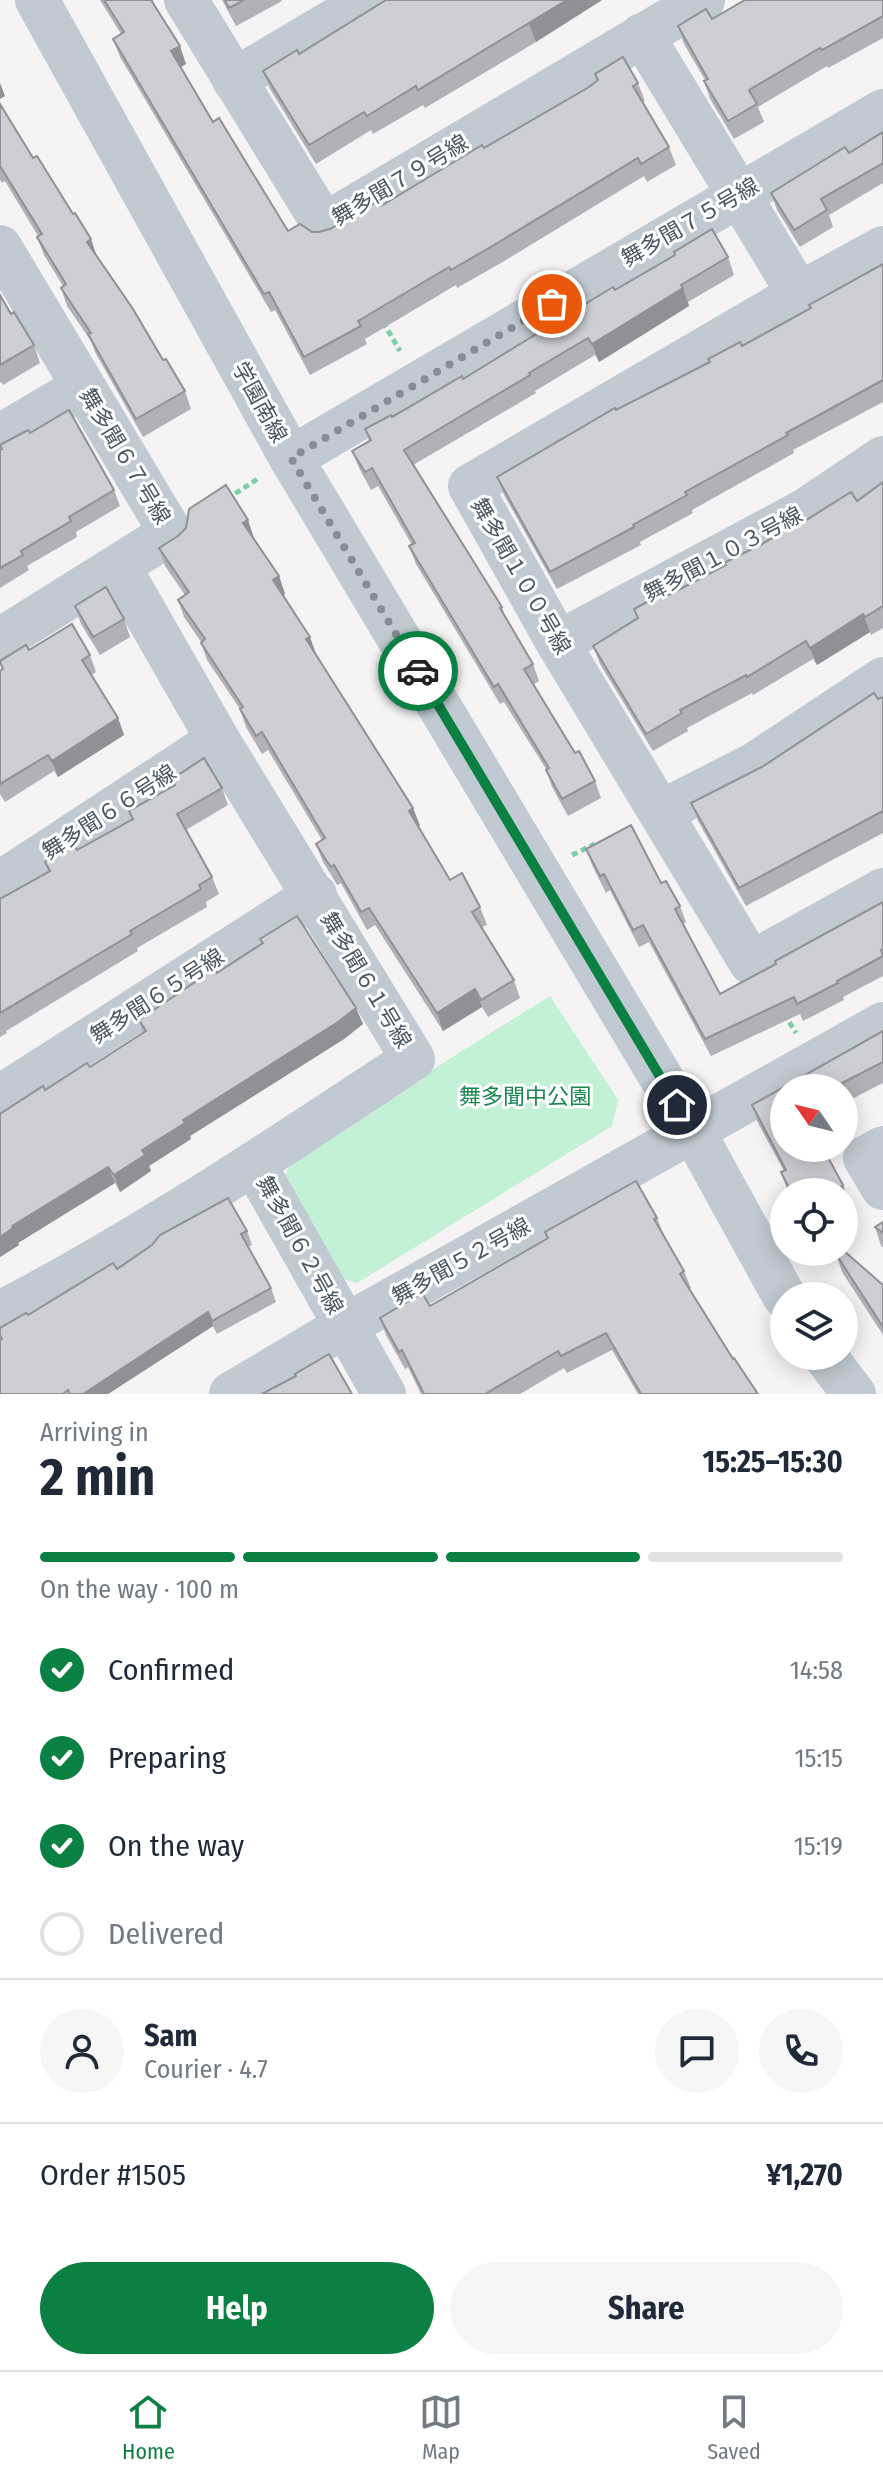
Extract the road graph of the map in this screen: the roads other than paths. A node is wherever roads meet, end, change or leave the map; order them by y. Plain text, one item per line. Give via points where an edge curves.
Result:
1 (37, 0) edge
2 (186, 0) edge
3 (369, 0) edge
4 (703, 0) edge
5 (642, 35) junction
6 (234, 80) junction
7 (883, 111) edge
8 (738, 194) junction
9 (0, 247) edge
10 (883, 248) edge
11 (799, 294) junction
12 (83, 387) junction
13 (0, 436) edge
14 (291, 458) junction
15 (883, 458) edge
16 (119, 567) junction
17 (0, 640) edge
18 (558, 643) junction
19 (883, 679) edge
20 (218, 740) junction
21 (661, 812) junction
22 (0, 883) edge
23 (883, 890) edge
24 (315, 895) junction
25 (883, 1024) edge
26 (0, 1097) edge
27 (693, 1131) junction
28 (883, 1148) edge
29 (254, 1164) junction
30 (883, 1188) edge
31 (776, 1282) edge
32 (0, 1313) edge
33 (345, 1326) junction
34 (836, 1370) edge
35 (231, 1394) edge
36 (384, 1394) edge
37 (854, 1394) edge

1 - 14 street, 学園南線
2 - 6 street, 舞多聞７９号線
3 - 6 street
4 - 5 street, 舞多聞７９号線
5 - 6 street, 舞多聞７９号線 via 324,225
5 - 8 street
7 - 8 street, 舞多聞７５号線
8 - 11 street
8 - 14 street, 舞多聞７５号線
9 - 12 street, 舞多聞６７号線
10 - 11 street
11 - 18 street, 舞多聞１００号線 via 470,486
12 - 13 street
12 - 16 street, 舞多聞６７号線 via 171,533
14 - 27 street, 学園南線
15 - 18 street, 舞多聞１０３号線 via 806,510
16 - 17 street, 舞多聞６７号線
16 - 20 street, 舞多聞６１号線
18 - 21 street, 舞多聞１００号線
19 - 21 street via 755,764
20 - 22 street, 舞多聞６６号線
20 - 24 street, 舞多聞６１号線
21 - 23 street, 舞多聞１００号線 via 751,963
24 - 26 street, 舞多聞６５号線
24 - 29 street, 舞多聞６１号線 via 413,1059
25 - 27 street, 舞多聞５２号線
27 - 31 street, 学園南線
27 - 33 street, 舞多聞５２号線
28 - 30 street via 865,1158
29 - 32 street, 舞多聞６１号線
29 - 33 street, 舞多聞６２号線
33 - 35 street, 舞多聞５２号線
33 - 36 street, 舞多聞６２号線
34 - 37 street

